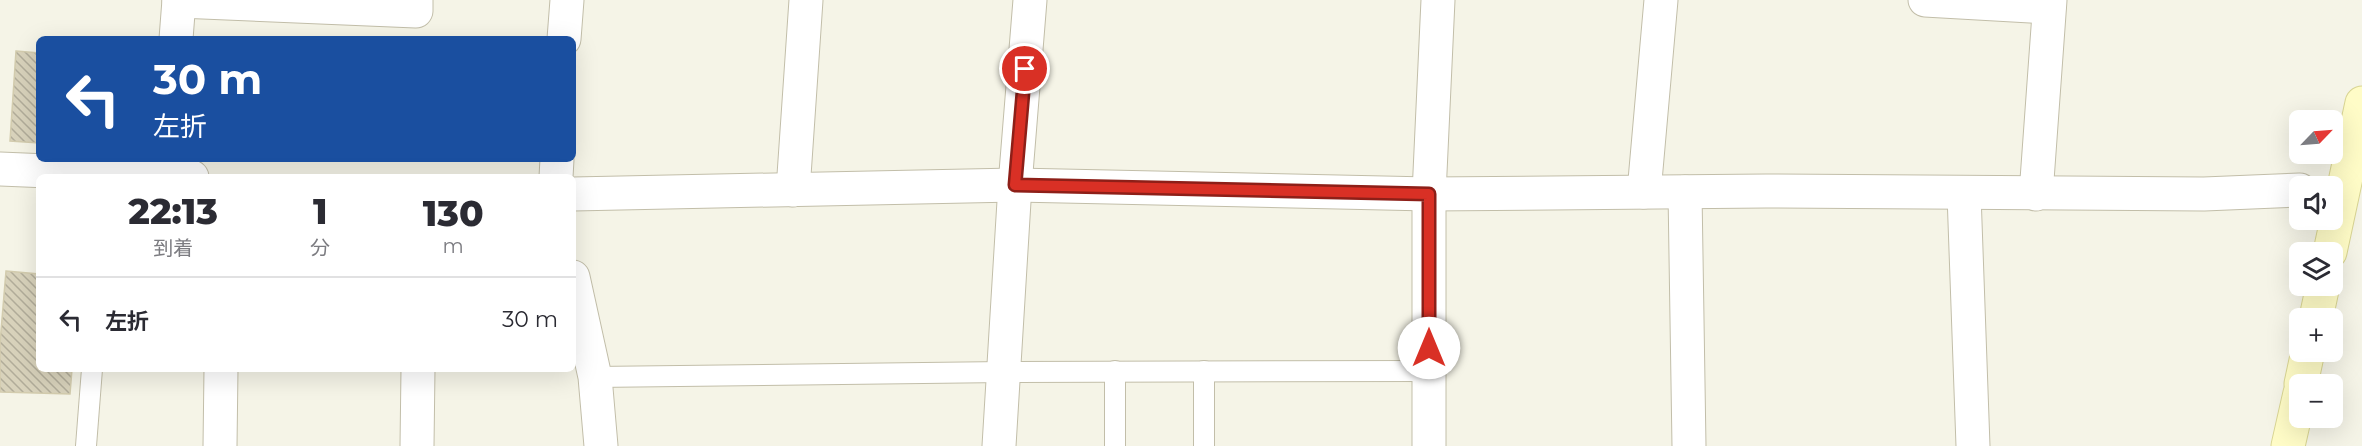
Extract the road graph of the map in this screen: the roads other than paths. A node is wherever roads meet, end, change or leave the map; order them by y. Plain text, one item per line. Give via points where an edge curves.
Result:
1 (416, 0) edge
2 (567, 0) edge
3 (806, 0) edge
4 (1030, 0) edge
5 (1438, 0) edge
6 (1661, 0) edge
7 (1925, 0) edge
8 (179, 1) edge
9 (2050, 4) edge
10 (176, 36) edge
11 (564, 36) edge
12 (2362, 103) edge
13 (0, 169) edge
14 (174, 170) edge
15 (88, 174) edge
16 (119, 174) edge
17 (2341, 176) edge
18 (1015, 185) junction
19 (793, 190) junction
20 (2289, 190) edge
21 (1644, 192) junction
22 (1685, 192) junction
23 (576, 194) edge
24 (1429, 194) junction
25 (1964, 194) junction
26 (2036, 194) junction
27 (576, 291) edge
28 (1115, 371) junction
29 (1204, 371) junction
30 (1429, 371) junction
31 (92, 372) edge
32 (221, 372) edge
33 (418, 372) edge
34 (1004, 372) junction
35 (595, 377) junction
36 (2292, 428) edge
37 (86, 446) edge
38 (220, 446) edge
39 (417, 446) edge
40 (601, 446) edge
41 (999, 446) edge
42 (1115, 446) edge
43 (1204, 446) edge
44 (1429, 446) edge
45 (1689, 446) edge
46 (1973, 446) edge
47 (2288, 446) edge

1 - 8 street via 416,11
2 - 11 street
3 - 19 street
4 - 18 street
5 - 24 street
6 - 21 street
7 - 9 street
8 - 10 street
9 - 26 street
12 - 17 main road
13 - 15 street
14 - 16 street
18 - 19 street
18 - 24 street
18 - 34 street
19 - 23 street
20 - 26 street
21 - 22 street
21 - 24 street
22 - 25 street
22 - 45 street
24 - 30 street
25 - 26 street
25 - 46 street
27 - 35 street
28 - 29 lane
28 - 34 lane
28 - 42 lane
29 - 30 lane
29 - 43 lane
30 - 44 street
31 - 37 lane
32 - 38 street
33 - 39 street
34 - 35 lane
34 - 41 street
35 - 40 street
36 - 47 main road

